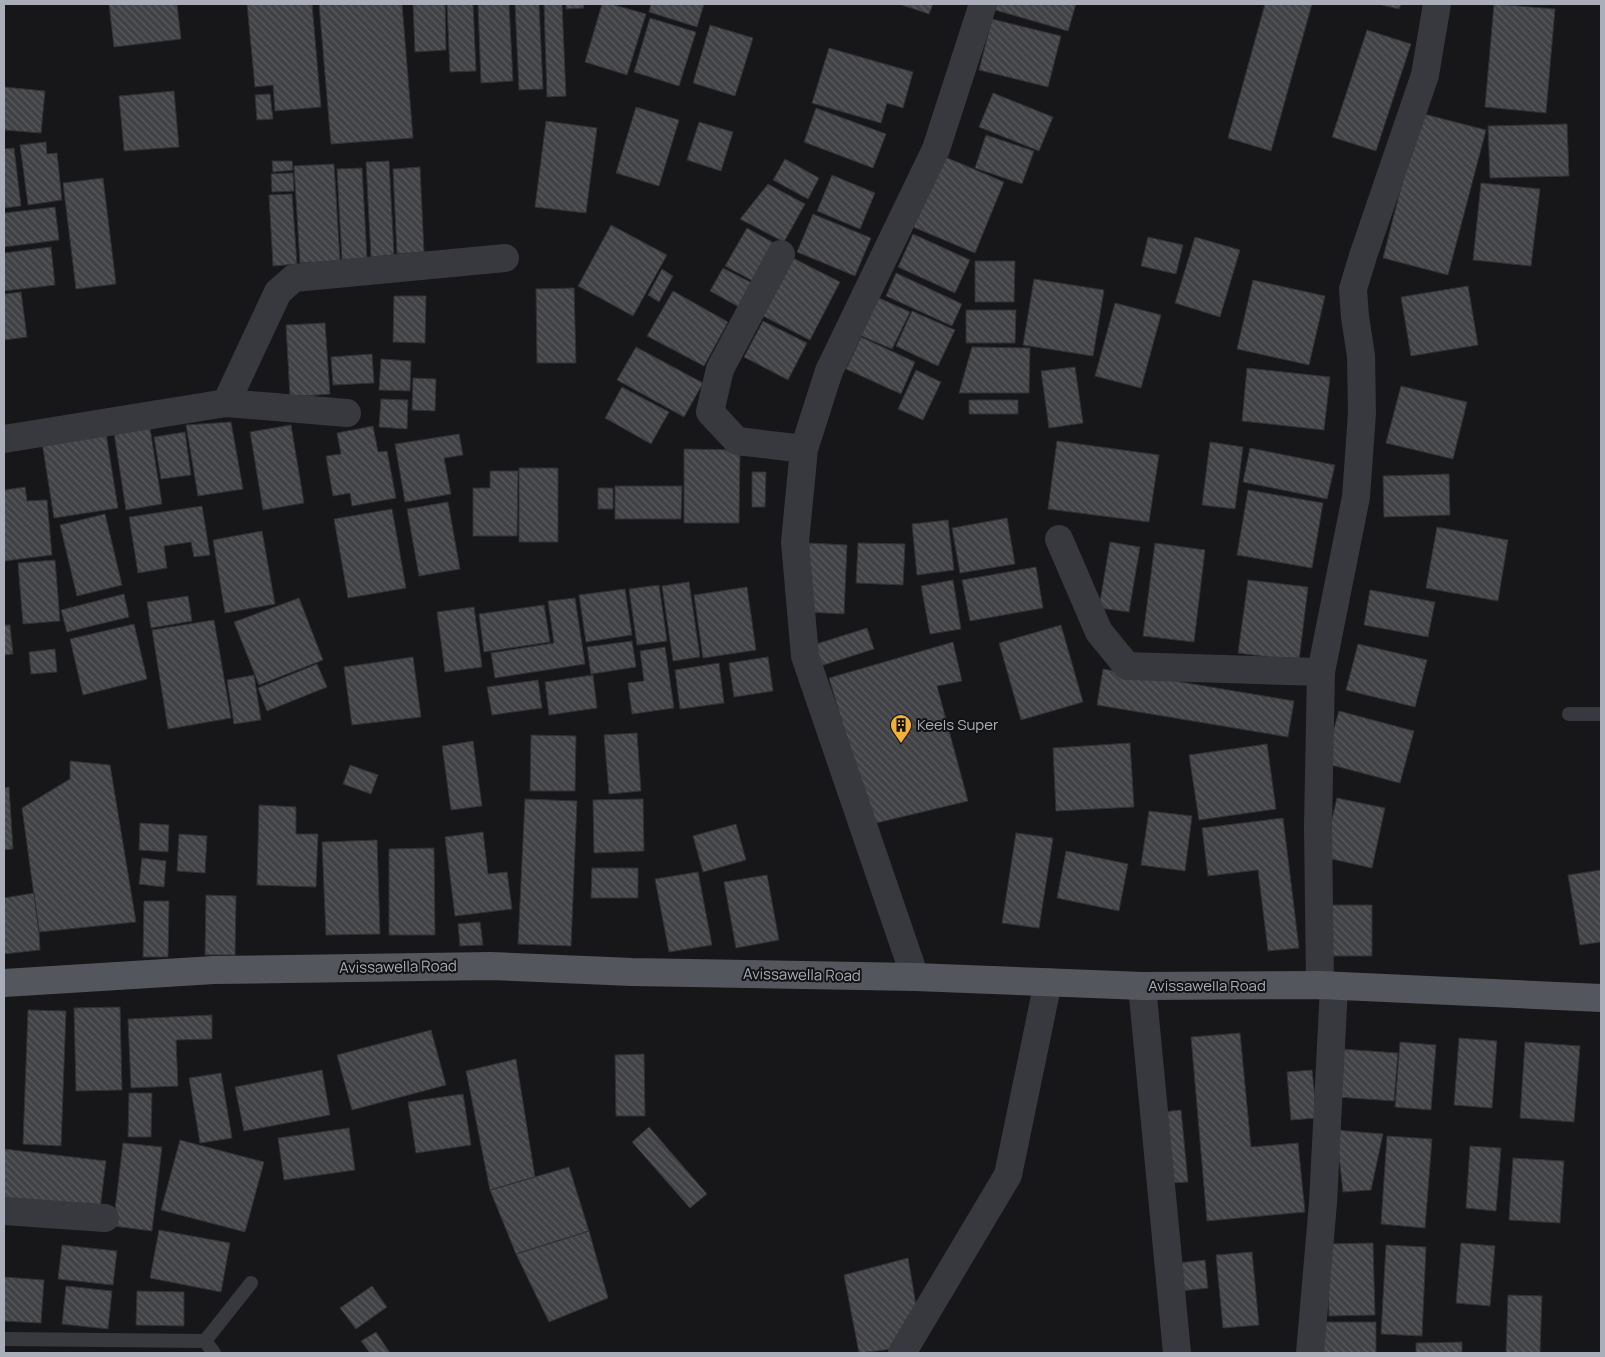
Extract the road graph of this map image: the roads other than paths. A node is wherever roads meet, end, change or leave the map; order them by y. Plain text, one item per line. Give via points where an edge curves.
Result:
1 (984, 4) edge
2 (1437, 4) edge
3 (782, 254) dead end
4 (505, 258) dead end
5 (226, 403) junction
6 (347, 413) dead end
7 (4, 440) edge
8 (804, 449) junction
9 (1059, 539) dead end
10 (1321, 672) junction
11 (1569, 714) dead end
12 (1601, 714) edge
13 (915, 976) junction
14 (1048, 982) junction
15 (4, 983) edge
16 (1142, 986) junction
17 (1327, 986) junction
18 (1601, 998) edge
19 (4, 1211) edge
20 (105, 1218) dead end
21 (251, 1283) dead end
22 (4, 1339) edge
23 (205, 1341) junction
24 (214, 1353) edge
25 (902, 1353) edge
26 (1177, 1353) edge
27 (1310, 1353) edge

1 - 8 street via 936,149 829,371
2 - 10 street via 1425,75 1353,289 1361,356 1362,413 1356,497
3 - 8 street via 720,369 710,412 736,441
4 - 5 street via 294,278 278,292
5 - 6 street
5 - 7 street
8 - 13 street via 795,542 805,656
9 - 10 street via 1099,632 1127,666
10 - 17 street via 1318,826
11 - 12 lane
13 - 14 main road, Avissawella Road
13 - 15 main road, Avissawella Road via 632,972 491,966 214,970
14 - 16 main road, Avissawella Road
14 - 25 street via 1008,1175
16 - 17 main road, Avissawella Road
16 - 26 street
17 - 18 main road, Avissawella Road
17 - 27 street via 1323,1203
19 - 20 street
21 - 23 lane
22 - 23 lane
23 - 24 lane

